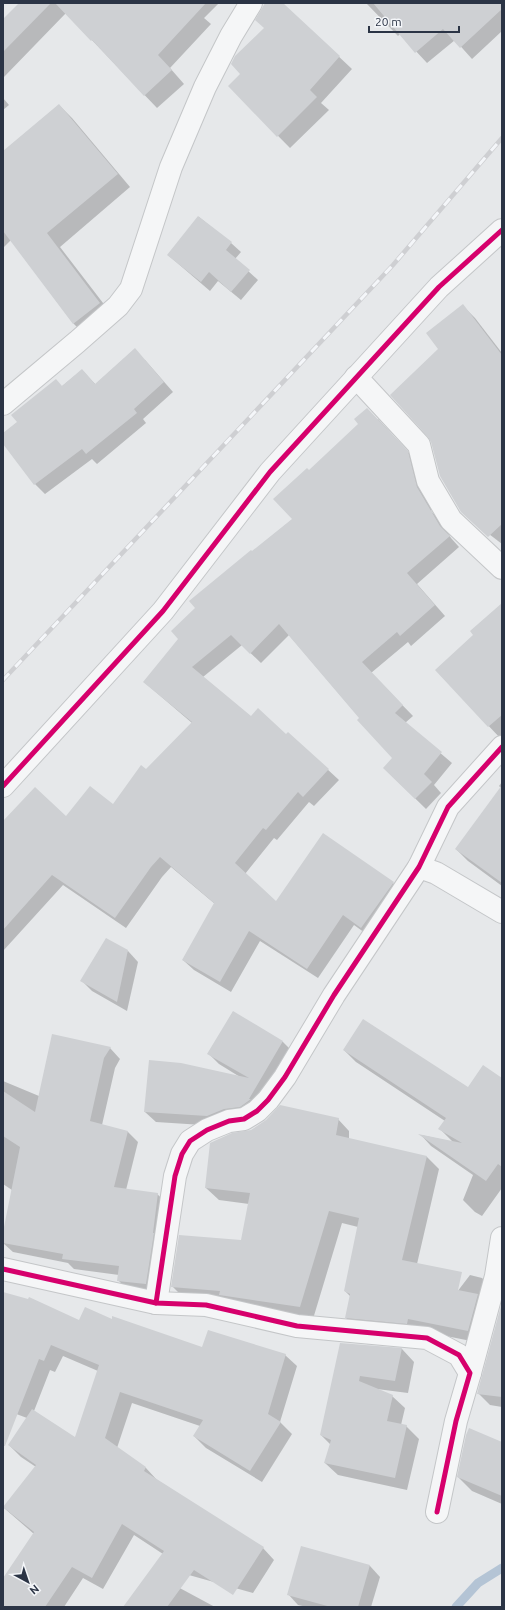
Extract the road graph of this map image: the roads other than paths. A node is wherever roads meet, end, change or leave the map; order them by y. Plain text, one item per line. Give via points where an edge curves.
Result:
1 (251, 3) edge
2 (502, 230) edge
3 (356, 378) junction
4 (3, 404) edge
5 (502, 568) edge
6 (502, 747) edge
7 (3, 786) edge
8 (419, 867) junction
9 (502, 912) edge
10 (502, 1238) edge
11 (3, 1269) edge
12 (156, 1303) junction
13 (470, 1373) junction
14 (437, 1512) dead end

1 - 4 street via 231,36 195,109 171,167 131,289 118,306
2 - 3 street via 439,287
3 - 5 street via 419,445 428,481 451,520
3 - 7 street via 270,472 163,611
6 - 8 street via 448,807
8 - 9 street via 436,873
8 - 12 street via 268,1100 244,1119 206,1130 190,1141 182,1154 175,1176
10 - 13 street via 496,1276
11 - 12 street
12 - 13 street via 206,1305 297,1326 427,1338 459,1355
13 - 14 street via 456,1421

